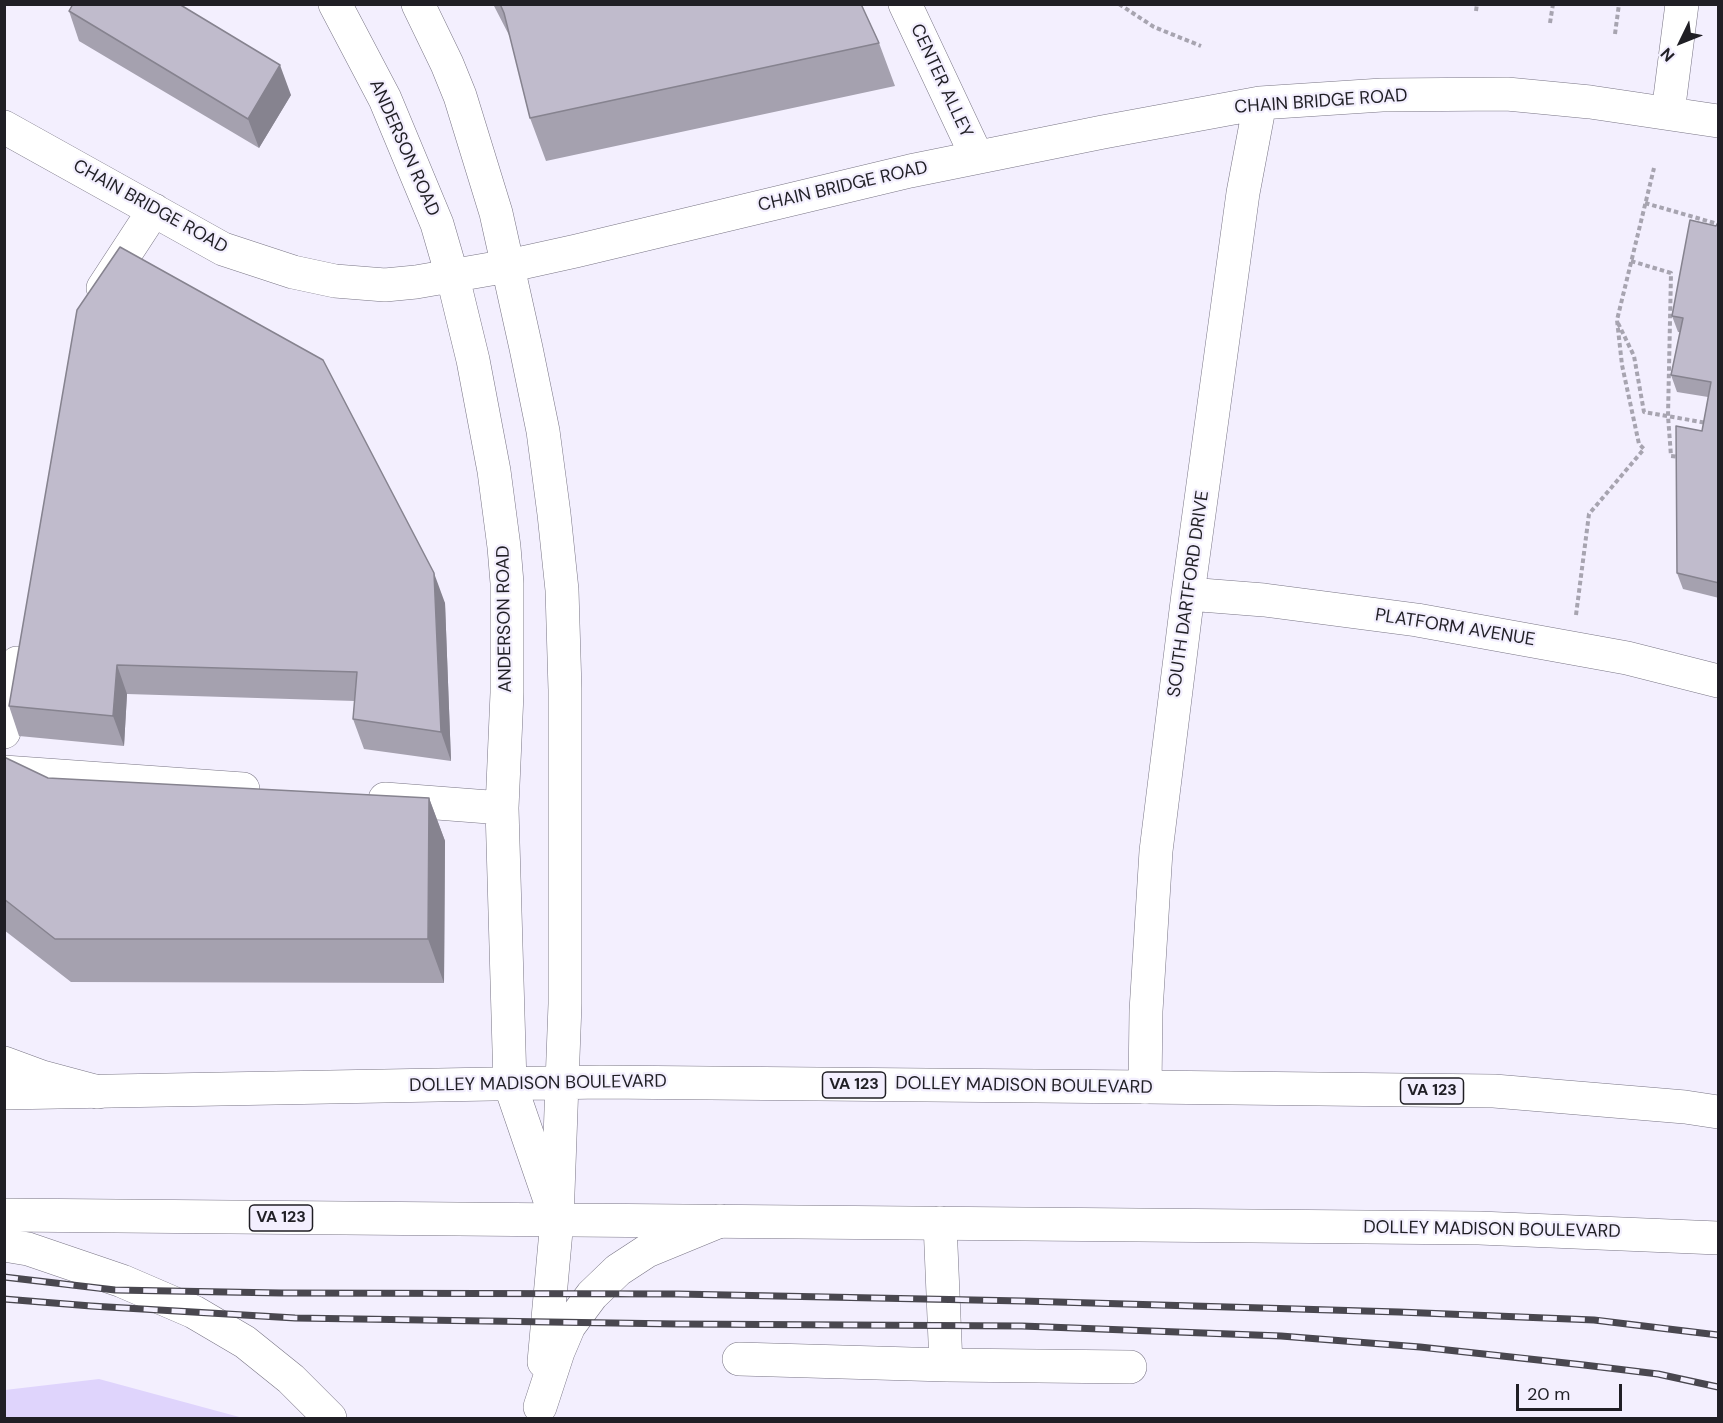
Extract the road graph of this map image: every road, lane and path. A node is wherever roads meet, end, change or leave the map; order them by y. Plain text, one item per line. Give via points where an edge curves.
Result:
1 (335, 4) edge
2 (418, 4) edge
3 (905, 4) edge
4 (1119, 4) edge
5 (1477, 4) edge
6 (1553, 4) edge
7 (1619, 4) edge
8 (1682, 4) edge
9 (1476, 11) dead end
10 (1550, 23) dead end
11 (1615, 34) dead end
12 (1201, 46) dead end
13 (1260, 103) junction
14 (1668, 113) junction
15 (1719, 121) edge
16 (4, 128) edge
17 (977, 157) junction
18 (1654, 168) dead end
19 (1645, 203) junction
20 (154, 210) junction
21 (1719, 224) edge
22 (1631, 261) junction
23 (508, 266) junction
24 (452, 276) junction
25 (88, 311) edge
26 (1617, 320) junction
27 (1668, 416) junction
28 (1712, 424) edge
29 (1681, 457) edge
30 (1188, 594) junction
31 (22, 638) edge
32 (1571, 648) junction
33 (1719, 681) edge
34 (4, 732) edge
35 (4, 772) edge
36 (273, 791) edge
37 (355, 797) edge
38 (502, 807) junction
39 (4, 1063) edge
40 (562, 1083) junction
41 (510, 1084) junction
42 (1145, 1087) junction
43 (98, 1092) junction
44 (4, 1093) edge
45 (1719, 1112) edge
46 (4, 1215) edge
47 (557, 1220) junction
48 (720, 1221) junction
49 (940, 1223) junction
50 (1719, 1238) edge
51 (4, 1245) edge
52 (739, 1359) dead end
53 (946, 1365) junction
54 (1130, 1367) dead end
55 (540, 1413) edge
56 (330, 1419) edge

1 - 24 main road, ANDERSON ROAD via 385,99 437,224
2 - 23 main road via 460,96 490,190
3 - 17 main road, CENTER ALLEY
4 - 12 path via 1154,27
5 - 9 path
6 - 10 path
7 - 11 path
8 - 14 main road
13 - 14 main road, CHAIN BRIDGE ROAD via 1382,95 1507,94
13 - 17 main road, CHAIN BRIDGE ROAD
13 - 30 main road, SOUTH DARTFORD DRIVE via 1243,193
14 - 15 main road, CHAIN BRIDGE ROAD
16 - 20 main road, CHAIN BRIDGE ROAD
17 - 23 main road, CHAIN BRIDGE ROAD
18 - 19 path
19 - 21 path
19 - 22 path
20 - 24 main road, CHAIN BRIDGE ROAD via 223,249 335,281 385,285
20 - 25 main road
22 - 26 path
22 - 27 path via 1671,273
23 - 24 main road, CHAIN BRIDGE ROAD
23 - 40 main road via 543,431 562,590
24 - 38 main road, ANDERSON ROAD via 473,360 504,547 507,693
26 - 27 path via 1634,356 1644,412
26 - 32 path via 1622,365 1644,449 1589,514
27 - 28 path
27 - 29 path via 1671,456
30 - 32 main road, PLATFORM AVENUE via 1417,620
30 - 42 main road, SOUTH DARTFORD DRIVE via 1156,851
31 - 34 main road
32 - 33 main road, PLATFORM AVENUE
35 - 36 main road
37 - 38 main road
38 - 41 main road, ANDERSON ROAD
39 - 43 main road
40 - 41 main road, DOLLEY MADISON BOULEVARD / VA 123
40 - 42 main road, DOLLEY MADISON BOULEVARD / VA 123
40 - 47 main road
41 - 43 main road, DOLLEY MADISON BOULEVARD / VA 123
41 - 47 main road, ANDERSON ROAD
42 - 45 main road, DOLLEY MADISON BOULEVARD / VA 123 via 1494,1091
43 - 44 main road, DOLLEY MADISON BOULEVARD / VA 123
46 - 47 main road, DOLLEY MADISON BOULEVARD / VA 123
47 - 48 main road, DOLLEY MADISON BOULEVARD / VA 123
47 - 55 main road
48 - 49 main road, DOLLEY MADISON BOULEVARD / VA 123
48 - 55 main road via 647,1251 618,1270 592,1295 569,1326
49 - 50 main road, DOLLEY MADISON BOULEVARD / VA 123 via 1479,1228
49 - 53 main road
51 - 56 main road via 122,1281 194,1312 245,1342 291,1379
52 - 53 main road
53 - 54 main road

